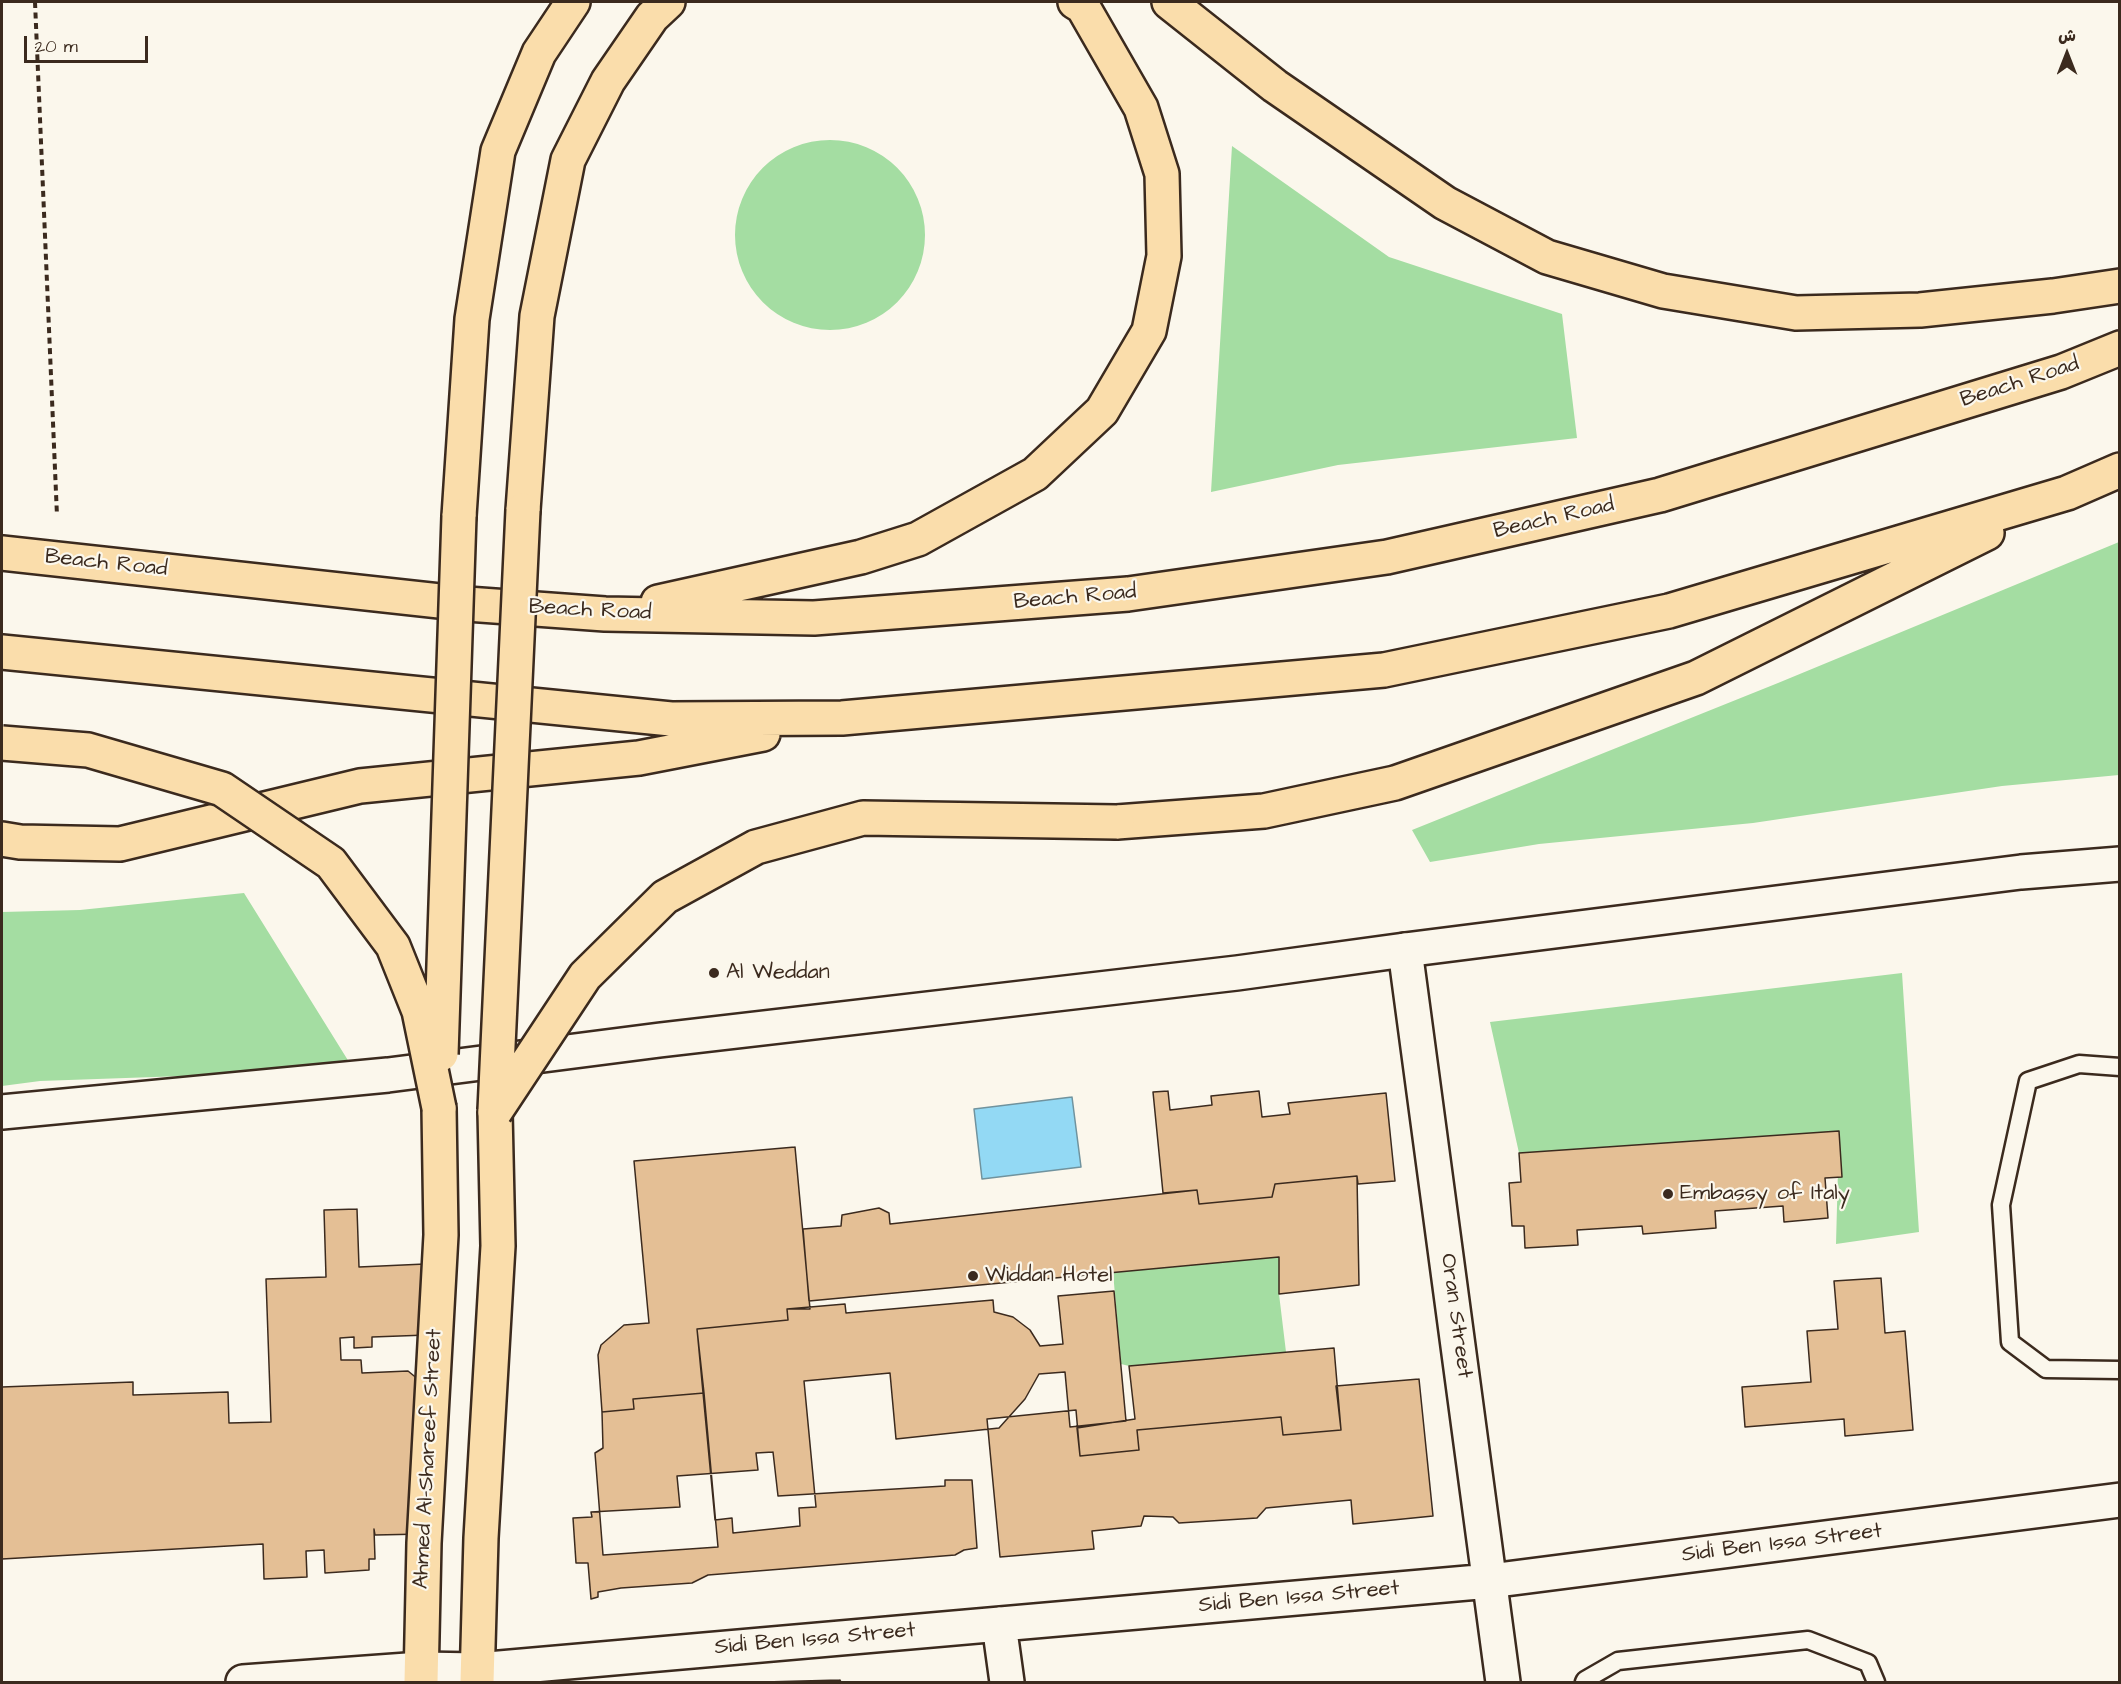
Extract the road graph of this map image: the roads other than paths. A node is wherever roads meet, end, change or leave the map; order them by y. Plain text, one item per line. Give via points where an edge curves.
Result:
1 (573, 2) edge
2 (668, 2) edge
3 (1168, 2) edge
4 (1079, 4) edge
5 (2120, 286) edge
6 (2120, 348) edge
7 (2120, 470) edge
8 (2067, 493) junction
9 (2, 553) edge
10 (605, 614) junction
11 (2, 652) edge
12 (842, 718) junction
13 (2, 743) edge
14 (2, 839) edge
15 (2120, 842) edge
16 (2120, 864) edge
17 (2021, 872) junction
18 (1406, 950) junction
19 (2120, 1067) edge
20 (440, 1108) junction
21 (2, 1112) edge
22 (495, 1112) junction
23 (2120, 1370) edge
24 (2120, 1500) edge
25 (1490, 1581) junction
26 (999, 1624) junction
27 (421, 1676) edge
28 (477, 1676) edge
29 (243, 1683) edge
30 (1007, 1683) edge
31 (1503, 1683) edge
32 (1584, 1683) edge
33 (1876, 1683) edge

1 - 20 highway, bridge via 539,53 498,151 472,319 459,516
2 - 22 highway, bridge via 652,17 608,81 567,160 537,316
3 - 5 highway via 1275,86 1445,203 1547,257 1663,291 1796,313 1920,310
4 - 10 highway via 1141,108 1162,174 1164,256 1149,331 1102,411 1035,474 918,539 861,557
6 - 10 highway, Beach Road via 2061,372 1660,495 1387,557 1128,594 825,618
7 - 8 highway
8 - 12 highway via 1669,611 1384,670
8 - 22 highway, bridge via 1696,678 1406,779 1264,811 1117,822 863,818 756,847 665,897 585,976
9 - 10 highway, Beach Road via 467,604
11 - 12 highway via 671,719
12 - 14 highway via 639,758 360,786 120,844
13 - 20 highway, bridge via 88,750 222,789 331,863 393,946 419,1011
15 - 17 street
16 - 17 street
17 - 18 street
18 - 21 street via 388,1075
18 - 25 street, Oran Street
19 - 23 lane via 2079,1064 2028,1082 2001,1205 2010,1342 2046,1369
20 - 27 highway, Ahmed Al-Shareef Street via 441,1235 424,1543
22 - 28 highway via 498,1246
24 - 25 street, Sidi Ben Issa Street
25 - 26 street, Sidi Ben Issa Street
25 - 31 street, Oran Street
26 - 28 street, Sidi Ben Issa Street
26 - 30 street
27 - 28 street, Sidi Ben Issa Street
27 - 29 street, Sidi Ben Issa Street
32 - 33 lane via 1618,1661 1808,1640 1868,1663

